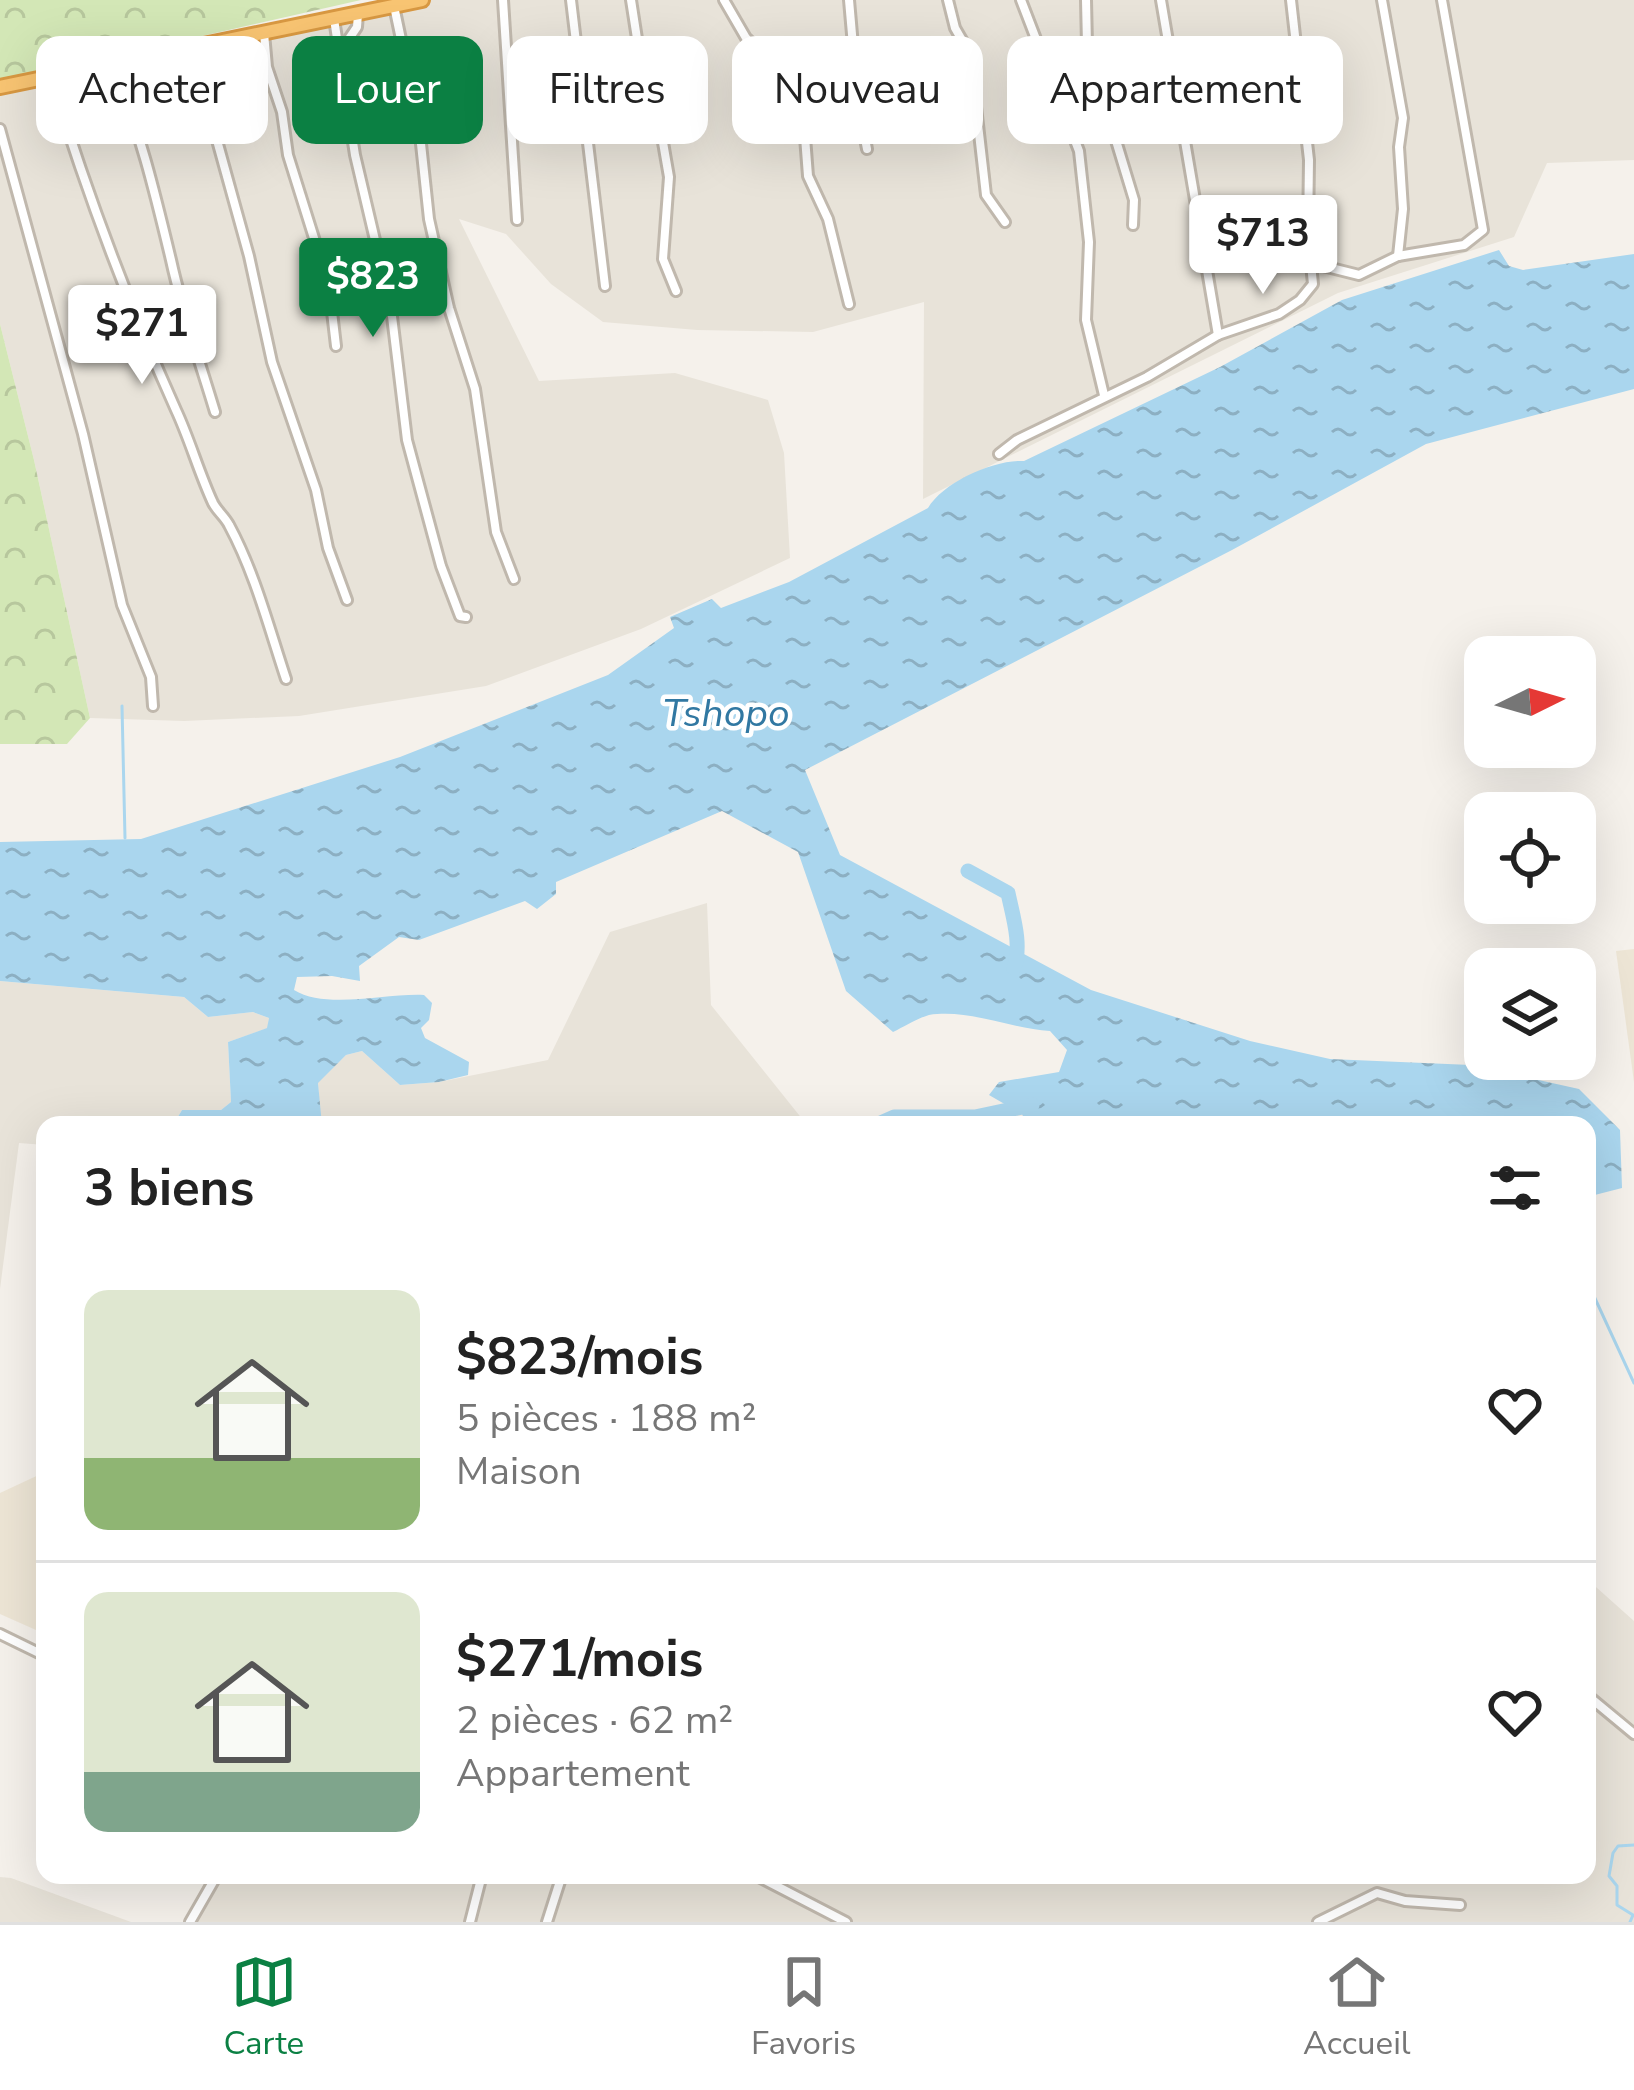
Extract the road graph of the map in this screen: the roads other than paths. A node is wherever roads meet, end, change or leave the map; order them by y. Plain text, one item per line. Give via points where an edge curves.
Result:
1 (422, 0) edge
2 (503, 0) edge
3 (571, 0) edge
4 (631, 0) edge
5 (724, 0) edge
6 (849, 0) edge
7 (948, 0) edge
8 (1021, 0) edge
9 (1086, 0) edge
10 (1161, 0) edge
11 (1291, 0) edge
12 (1382, 0) edge
13 (1442, 0) edge
14 (394, 6) junction
15 (358, 14) junction
16 (334, 19) junction
17 (263, 32) junction
18 (243, 36) edge
19 (336, 36) edge
20 (351, 36) edge
21 (269, 76) junction
22 (36, 78) edge
23 (0, 86) edge
24 (0, 129) edge
25 (75, 144) edge
26 (140, 144) edge
27 (353, 144) edge
28 (867, 148) dead end
29 (517, 220) dead end
30 (1006, 222) dead end
31 (1133, 225) dead end
32 (1398, 256) junction
33 (1310, 263) junction
34 (605, 286) dead end
35 (676, 291) dead end
36 (849, 304) dead end
37 (1219, 335) junction
38 (336, 346) dead end
39 (1104, 395) junction
40 (215, 412) dead end
41 (999, 454) dead end
42 (514, 579) dead end
43 (347, 599) dead end
44 (466, 617) dead end
45 (286, 680) dead end
46 (153, 706) dead end
47 (0, 1634) edge
48 (36, 1652) edge
49 (1596, 1702) edge
50 (1634, 1733) edge
51 (212, 1884) edge
52 (480, 1884) edge
53 (559, 1884) edge
54 (772, 1884) edge
55 (1460, 1904) dead end
56 (190, 1922) edge
57 (470, 1922) edge
58 (547, 1922) edge
59 (846, 1922) edge
60 (1318, 1922) edge

1 - 14 highway
2 - 29 street
3 - 34 street
4 - 35 street via 669,180 663,259
5 - 36 street via 802,120 808,176
6 - 28 street
7 - 30 street via 970,54 986,195
8 - 39 street via 1079,151 1089,242 1086,320
9 - 31 street via 1087,45 1134,200
10 - 37 street
11 - 33 street via 1310,160
12 - 32 street via 1403,118
13 - 32 street via 1483,230 1464,245
14 - 15 highway
14 - 42 street via 429,219 475,389 496,532
15 - 16 highway
15 - 20 street
16 - 17 highway
16 - 19 street
17 - 18 highway
17 - 21 street
21 - 38 street via 323,262
21 - 43 street via 213,104 210,115 272,362
22 - 23 highway
24 - 46 street
25 - 45 street via 133,314 232,533
26 - 40 street
27 - 44 street via 391,308 407,440 441,566
32 - 33 street via 1359,275
33 - 37 street via 1315,280 1300,300
37 - 39 street
39 - 41 street
47 - 48 street
49 - 50 street
51 - 56 street
52 - 57 street
53 - 58 street
54 - 59 street
55 - 60 street via 1377,1893

